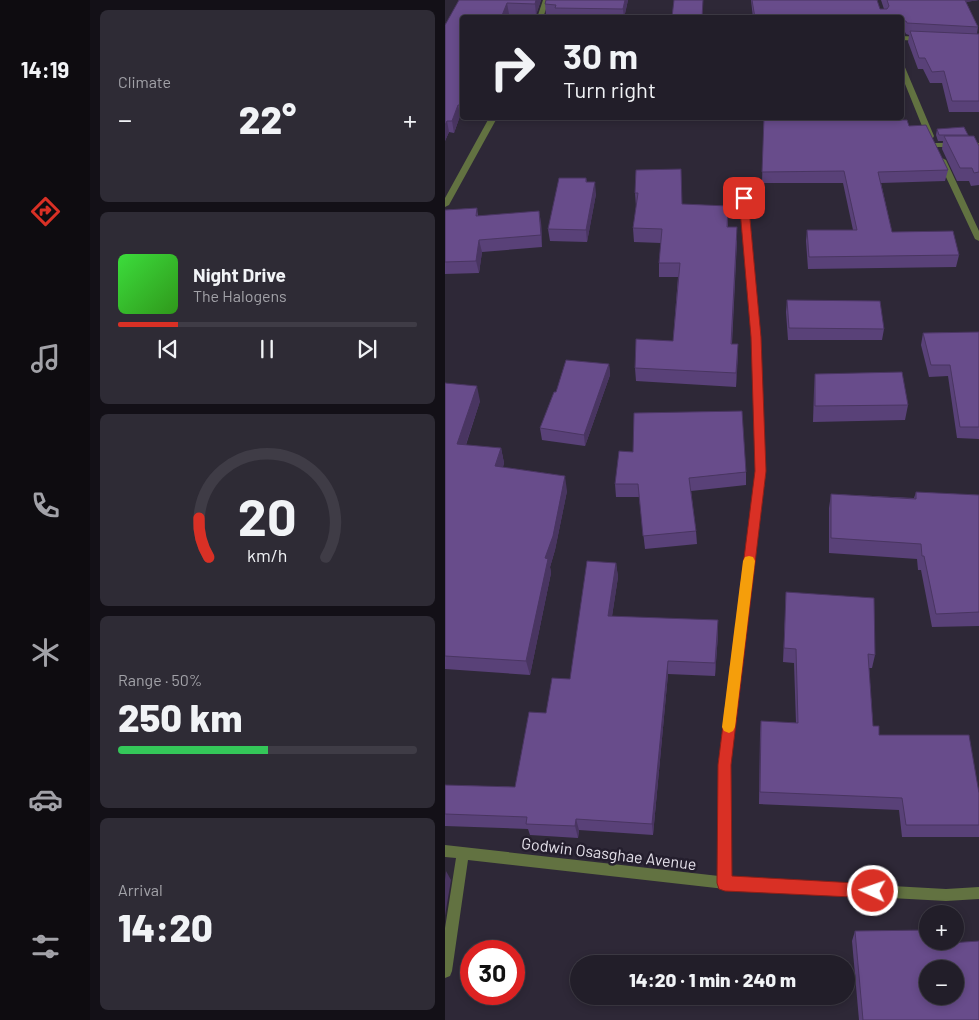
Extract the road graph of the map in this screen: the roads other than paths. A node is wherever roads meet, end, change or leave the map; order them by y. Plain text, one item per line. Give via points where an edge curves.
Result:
1 (546, 0) edge
2 (541, 15) edge
3 (904, 38) edge
4 (930, 40) edge
5 (904, 72) edge
6 (492, 120) edge
7 (934, 145) junction
8 (979, 145) edge
9 (744, 198) dead end
10 (445, 206) edge
11 (979, 239) edge
12 (445, 851) edge
13 (463, 852) junction
14 (725, 883) junction
15 (979, 893) edge
16 (445, 971) edge

1 - 2 street
3 - 4 street
5 - 7 street
6 - 10 street
7 - 8 street
7 - 11 street
9 - 14 street via 756,337 761,471 724,765
12 - 13 street, Godwin Osasghae Avenue
13 - 14 street, Godwin Osasghae Avenue
13 - 16 street
14 - 15 street, Godwin Osasghae Avenue via 946,895

